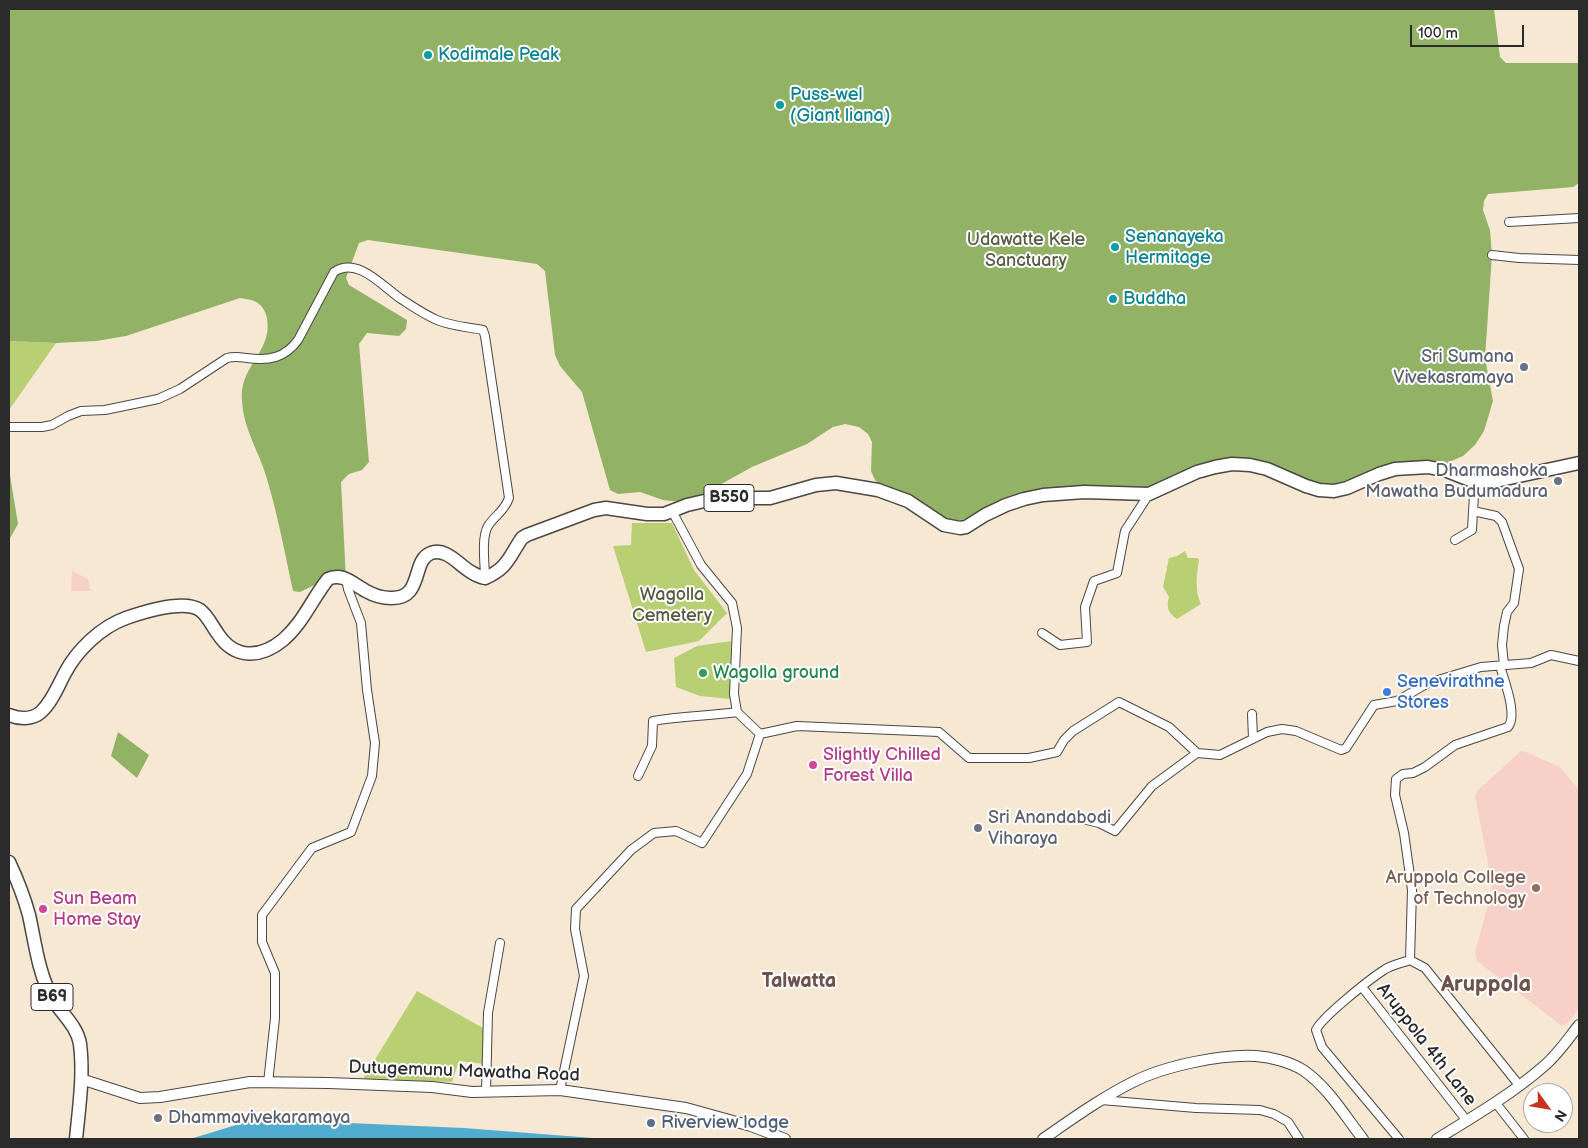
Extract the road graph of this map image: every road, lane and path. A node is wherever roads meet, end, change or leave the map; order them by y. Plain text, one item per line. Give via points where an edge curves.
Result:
1 (1579, 218) edge
2 (1509, 222) dead end
3 (1492, 255) dead end
4 (1579, 260) edge
5 (9, 427) edge
6 (1579, 465) edge
7 (1475, 482) junction
8 (1148, 494) junction
9 (672, 511) junction
10 (1473, 511) junction
11 (1455, 540) dead end
12 (485, 578) junction
13 (346, 579) junction
14 (1042, 633) dead end
15 (1579, 661) edge
16 (1502, 666) junction
17 (736, 712) junction
18 (1252, 714) dead end
19 (9, 715) edge
20 (760, 734) junction
21 (1253, 738) junction
22 (1197, 753) junction
23 (638, 776) dead end
24 (1074, 817) dead end
25 (9, 862) edge
26 (500, 943) dead end
27 (1410, 960) junction
28 (1362, 987) junction
29 (1579, 1025) edge
30 (81, 1078) junction
31 (268, 1083) junction
32 (1519, 1085) junction
33 (560, 1090) junction
34 (486, 1092) junction
35 (1101, 1100) junction
36 (1495, 1102) junction
37 (1467, 1121) junction
38 (76, 1135) edge
39 (785, 1139) edge
40 (1043, 1139) edge
41 (1299, 1139) edge
42 (1362, 1139) edge
43 (1398, 1139) edge
44 (1437, 1139) edge
45 (1524, 1139) edge

1 - 2 street
3 - 4 street
5 - 12 street via 42,427 81,411 105,410 158,398 180,389 227,358 270,359 284,354 298,340 334,272 340,268 360,270 439,321 482,330 485,336 509,498 506,507 484,535
6 - 7 main road, B550
7 - 8 main road, B550 via 1446,471 1416,467 1395,469 1348,488 1319,490 1267,469 1232,464 1197,472
7 - 10 street
8 - 9 main road, B550 via 1084,492 1043,495 1006,505 960,528 944,525 893,495 836,483 770,498 713,499
8 - 14 street via 1125,531 1117,573 1094,581 1085,607 1087,642 1060,645
9 - 12 main road, B550 via 656,515 606,508 594,510 522,538 505,566
9 - 17 street via 702,565 732,603 737,628
10 - 11 street via 1472,530
10 - 16 street via 1496,516 1502,522 1519,569 1514,603 1507,612 1504,626
12 - 13 main road via 453,558 436,552 423,560 412,588 402,596 378,597
13 - 19 main road via 339,576 328,579 298,624 283,640 254,654 239,653 226,645 199,609 169,606 119,621 84,648 66,670 41,712 26,718
13 - 31 street via 361,623 375,743 372,776 351,832 312,848 262,915 262,942 275,973 276,1018
15 - 16 street via 1551,655 1530,663
16 - 21 street via 1481,667 1428,683 1398,701 1374,705 1346,748 1341,750 1296,731 1282,729
16 - 27 street via 1510,700 1511,723 1508,727 1455,745 1425,767 1396,779 1395,795 1412,890
17 - 20 street
17 - 23 street via 679,716 653,722 652,746
18 - 21 street
20 - 22 street via 797,726 939,732 969,758 1029,758 1057,752 1073,731 1119,702 1169,727
20 - 33 street via 747,774 702,844 676,831 654,833 631,850 576,909 575,929 584,976
21 - 22 street via 1220,755
22 - 24 street via 1152,786 1115,831
25 - 30 main road, B69 via 25,902 47,987 78,1033
26 - 34 street via 488,1013
27 - 28 street via 1385,969
27 - 32 street via 1425,968
28 - 37 street, Aruppola 4th Lane
28 - 43 street via 1319,1024 1317,1036 1322,1047
29 - 32 street via 1562,1048
30 - 31 street, Dutugemunu Mawatha Road via 140,1098 250,1082
30 - 38 main road, B69
31 - 34 street, Dutugemunu Mawatha Road via 329,1082
32 - 36 street
33 - 34 street, Dutugemunu Mawatha Road
33 - 39 street, Dutugemunu Mawatha Road via 686,1108
35 - 40 street
35 - 41 street via 1260,1110 1288,1122
35 - 42 street via 1134,1081 1165,1069 1221,1058 1256,1056 1280,1060 1302,1069 1319,1082
36 - 37 street
36 - 45 street
37 - 44 street

